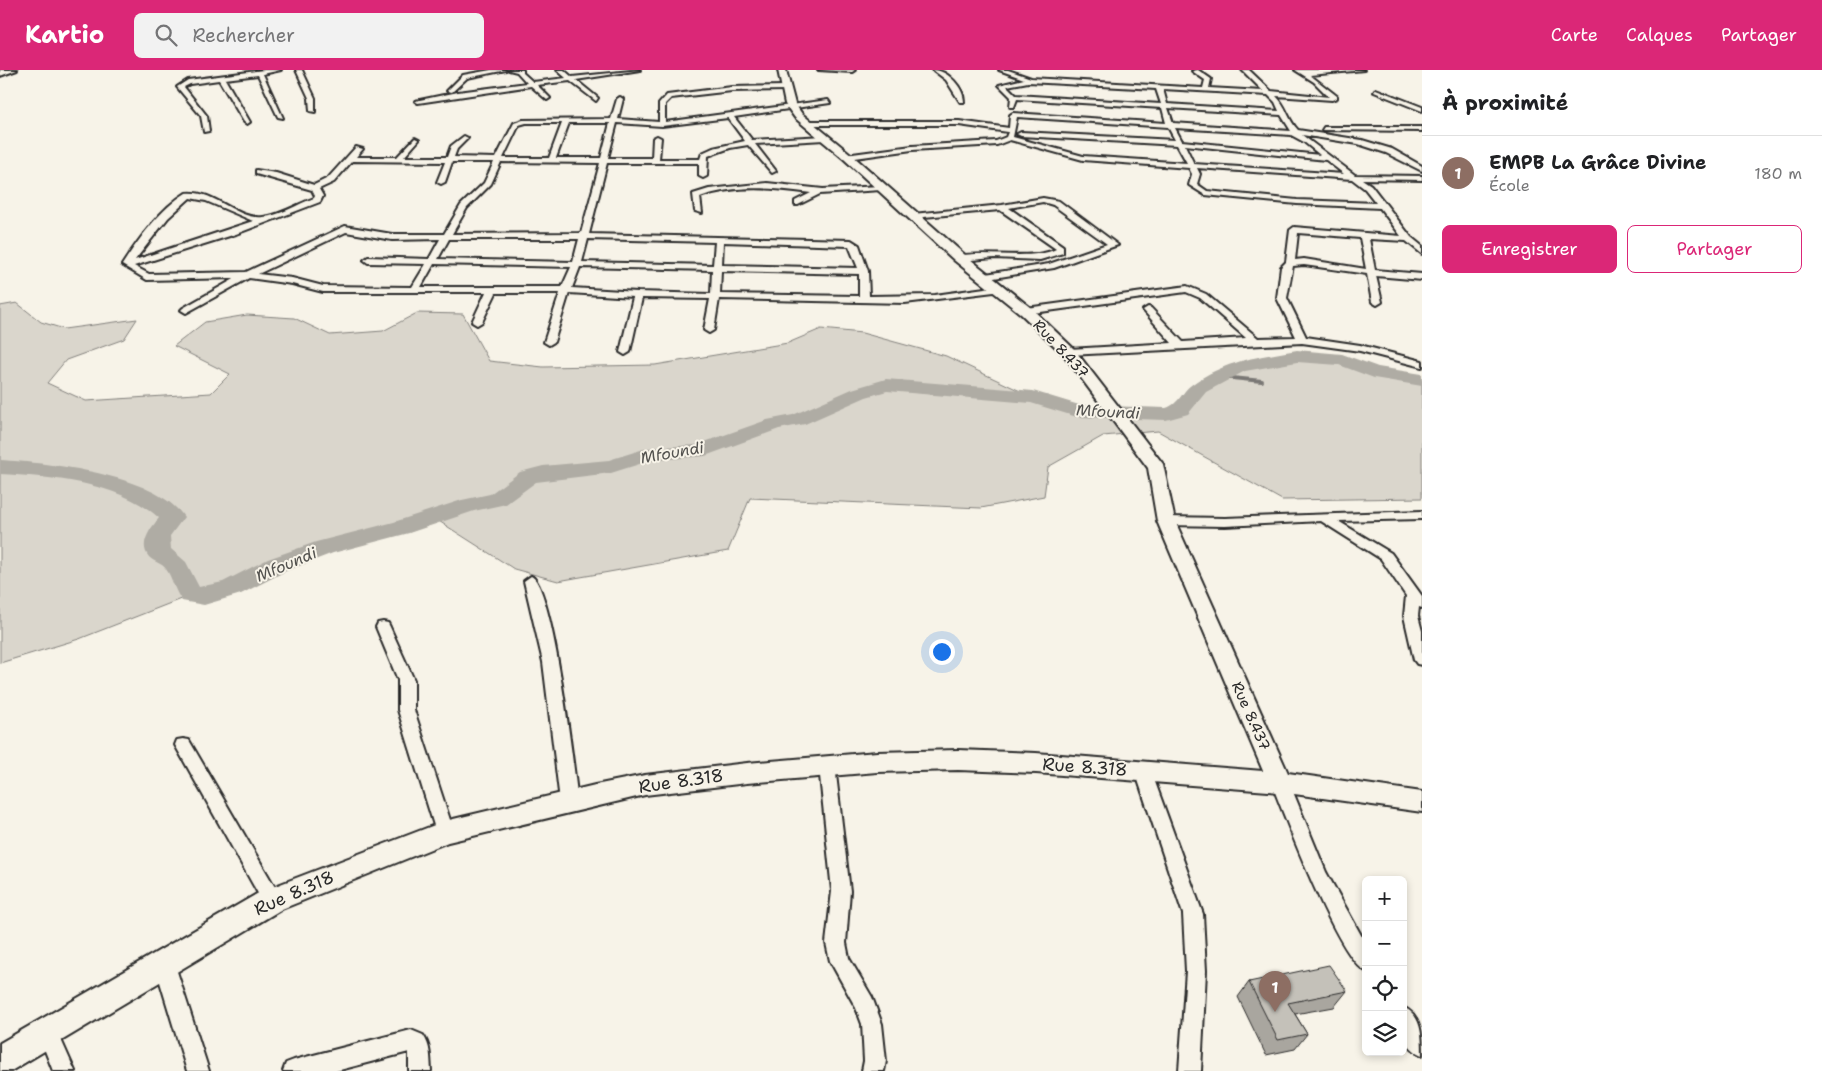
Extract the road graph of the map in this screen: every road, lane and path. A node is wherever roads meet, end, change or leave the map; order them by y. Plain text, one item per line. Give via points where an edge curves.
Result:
1 (11, 70) edge
2 (278, 70) edge
3 (298, 70) edge
4 (503, 70) edge
5 (512, 70) edge
6 (560, 70) edge
7 (637, 70) edge
8 (782, 70) edge
9 (821, 70) edge
10 (852, 70) edge
11 (936, 70) edge
12 (1002, 70) edge
13 (1245, 70) edge
14 (1361, 70) edge
15 (1195, 71) edge
16 (246, 72) edge
17 (1301, 72) edge
18 (0, 73) edge
19 (260, 73) junction
20 (222, 79) junction
21 (570, 79) junction
22 (1028, 80) junction
23 (534, 84) junction
24 (786, 88) junction
25 (1159, 88) junction
26 (1206, 89) junction
27 (450, 91) dead end
28 (1376, 91) dead end
29 (1270, 93) junction
30 (1014, 97) junction
31 (547, 98) dead end
32 (596, 98) dead end
33 (620, 99) dead end
34 (962, 100) dead end
35 (418, 101) dead end
36 (828, 102) dead end
37 (792, 107) junction
38 (1164, 107) junction
39 (1422, 109) edge
40 (313, 111) dead end
41 (1282, 113) junction
42 (1013, 115) junction
43 (730, 116) junction
44 (281, 117) dead end
45 (613, 120) junction
46 (566, 121) junction
47 (247, 122) dead end
48 (807, 123) junction
49 (662, 124) junction
50 (1170, 124) junction
51 (1422, 129) edge
52 (206, 131) dead end
53 (1296, 132) junction
54 (1010, 134) junction
55 (464, 138) dead end
56 (657, 138) dead end
57 (824, 138) junction
58 (415, 140) dead end
59 (752, 144) junction
60 (1182, 144) junction
61 (359, 149) dead end
62 (848, 157) junction
63 (1327, 158) junction
64 (351, 159) junction
65 (500, 159) junction
66 (398, 160) junction
67 (450, 160) junction
68 (552, 160) junction
69 (603, 161) junction
70 (655, 161) junction
71 (703, 161) junction
72 (1190, 165) junction
73 (1422, 169) edge
74 (772, 171) dead end
75 (259, 172) dead end
76 (703, 176) dead end
77 (1352, 177) junction
78 (1412, 178) junction
79 (1422, 178) edge
80 (441, 182) dead end
81 (1422, 184) edge
82 (315, 188) junction
83 (881, 188) junction
84 (826, 192) junction
85 (798, 203) dead end
86 (1382, 206) junction
87 (1002, 207) junction
88 (699, 211) dead end
89 (914, 216) junction
90 (266, 220) junction
91 (446, 236) junction
92 (584, 236) junction
93 (1364, 236) junction
94 (1408, 239) junction
95 (719, 241) junction
96 (1422, 251) edge
97 (960, 258) junction
98 (368, 260) dead end
99 (430, 262) junction
100 (1290, 263) junction
101 (577, 264) junction
102 (127, 265) junction
103 (718, 267) junction
104 (863, 271) junction
105 (1372, 272) junction
106 (248, 275) junction
107 (982, 277) junction
108 (1422, 277) edge
109 (999, 289) junction
110 (492, 290) junction
111 (566, 290) junction
112 (414, 291) junction
113 (638, 295) junction
114 (715, 297) junction
115 (864, 298) junction
116 (1377, 302) dead end
117 (186, 310) dead end
118 (1148, 310) dead end
119 (1026, 311) junction
120 (477, 322) dead end
121 (709, 330) dead end
122 (1302, 340) junction
123 (1255, 341) junction
124 (549, 342) dead end
125 (1181, 346) junction
126 (625, 352) dead end
127 (1069, 352) junction
128 (1422, 364) edge
129 (1422, 515) edge
130 (1323, 517) junction
131 (1166, 521) junction
132 (531, 581) dead end
133 (1417, 599) edge
134 (383, 627) dead end
135 (1422, 660) edge
136 (183, 745) dead end
137 (827, 766) junction
138 (1143, 772) junction
139 (1280, 782) junction
140 (569, 801) junction
141 (1422, 802) edge
142 (445, 832) junction
143 (272, 900) junction
144 (1362, 956) edge
145 (164, 962) junction
146 (1407, 1023) edge
147 (48, 1033) junction
148 (1422, 1044) edge
149 (0, 1060) edge
150 (64, 1071) edge
151 (198, 1071) edge
152 (294, 1071) edge
153 (420, 1071) edge
154 (873, 1071) edge
155 (1190, 1071) edge

1 - 18 highway
2 - 19 street
3 - 40 street via 312,98
4 - 27 street via 465,76
5 - 23 street via 521,71
6 - 21 street
7 - 21 street
8 - 24 main road, Rue 8.437
9 - 10 street
11 - 34 street via 947,77
12 - 22 street
13 - 29 street
14 - 17 street
15 - 26 street via 1208,79
16 - 19 street
16 - 20 street
17 - 29 street via 1335,98
19 - 44 street
20 - 47 street
20 - 52 street via 188,82 180,87 204,116
21 - 23 street
21 - 32 street
22 - 25 street
22 - 30 street via 1002,85
23 - 31 street
23 - 35 street
24 - 37 main road, Rue 8.437
24 - 49 street via 732,89 669,96 662,104
25 - 26 street
25 - 38 street
26 - 29 street
28 - 39 street
29 - 41 street via 1278,101
30 - 38 street
30 - 42 street
33 - 45 street
36 - 37 street
37 - 43 street
37 - 48 main road, Rue 8.437
38 - 41 street
38 - 50 street
41 - 53 street
42 - 50 street
42 - 54 street
43 - 49 street
43 - 59 street
45 - 46 street
45 - 49 street
45 - 69 street
46 - 65 street via 516,124
46 - 68 street
48 - 54 street via 959,123
48 - 57 main road, Rue 8.437
50 - 53 street
50 - 60 street
51 - 53 street
53 - 63 street
53 - 73 street via 1350,140 1389,151
54 - 60 street
54 - 62 street via 989,144 932,146
54 - 72 street via 1083,158
55 - 67 street via 454,148
56 - 70 street
57 - 59 street
57 - 62 main road, Rue 8.437
58 - 66 street
59 - 71 street via 710,151 704,155
59 - 74 street
60 - 63 street
60 - 72 street
61 - 64 street
62 - 83 main road, Rue 8.437
63 - 77 street
64 - 66 street
64 - 82 street via 331,180
65 - 67 street
65 - 68 street
65 - 91 street via 484,190 464,207
66 - 67 street
67 - 80 street
68 - 69 street
69 - 70 street
69 - 92 street
70 - 71 street
71 - 76 street
72 - 77 street
72 - 86 street via 1196,174 1193,185 1205,193
75 - 82 street
77 - 78 street
77 - 86 street via 1368,187
78 - 79 street
78 - 81 street
82 - 90 street via 317,200
83 - 84 street
83 - 89 main road, Rue 8.437
84 - 85 street via 810,194
84 - 88 street via 767,185 715,190 696,196
86 - 94 street
87 - 89 street
87 - 97 street via 1060,251 1040,256 994,254
87 - 107 street via 1037,200 1050,201 1114,245 1057,265
89 - 97 main road, Rue 8.437
90 - 102 street
90 - 102 street via 253,220 222,204 184,197
91 - 92 street
91 - 99 street
91 - 106 street via 392,237 342,229
92 - 95 street
92 - 101 street
93 - 94 street
93 - 100 street via 1297,231
93 - 105 street
94 - 96 street
95 - 103 street
95 - 104 street via 851,243 855,245
97 - 107 main road, Rue 8.437
98 - 99 street
99 - 101 street
99 - 112 street
100 - 105 street via 1304,262
100 - 122 street via 1286,267 1282,298
101 - 103 street
101 - 111 street
102 - 106 street via 147,277 156,278
103 - 104 street
103 - 114 street
104 - 115 street
105 - 108 street
105 - 116 street
106 - 112 street via 323,289
106 - 117 street
107 - 109 main road, Rue 8.437
109 - 115 street via 928,299
109 - 119 main road, Rue 8.437
110 - 111 street
110 - 112 street
110 - 120 street
111 - 113 street
111 - 124 street
113 - 114 street
113 - 126 street
114 - 115 street
114 - 121 street
118 - 125 street
119 - 123 street via 1187,289 1203,296
119 - 127 main road, Rue 8.437
122 - 123 street
122 - 128 street via 1360,348
123 - 125 street
125 - 127 street
127 - 131 main road, Rue 8.437 via 1157,468
129 - 130 street
130 - 131 street via 1225,522
130 - 133 street via 1386,556
131 - 139 main road, Rue 8.437
132 - 140 street via 547,636
133 - 135 street via 1411,616
134 - 142 street via 406,680 406,710
136 - 143 street
137 - 138 main road, Rue 8.318 via 958,760
137 - 140 main road, Rue 8.318 via 645,785
137 - 154 street via 841,891 836,943 840,961 865,1004 872,1024
138 - 139 main road, Rue 8.318
138 - 155 street via 1188,892 1193,914 1196,971
139 - 141 main road, Rue 8.318
139 - 144 street via 1337,917
140 - 142 main road, Rue 8.318
142 - 143 main road, Rue 8.318
143 - 145 main road, Rue 8.318
145 - 147 main road, Rue 8.318
145 - 151 street
146 - 148 street
147 - 149 main road, Rue 8.318
147 - 150 street
152 - 153 street via 411,1041 419,1047

